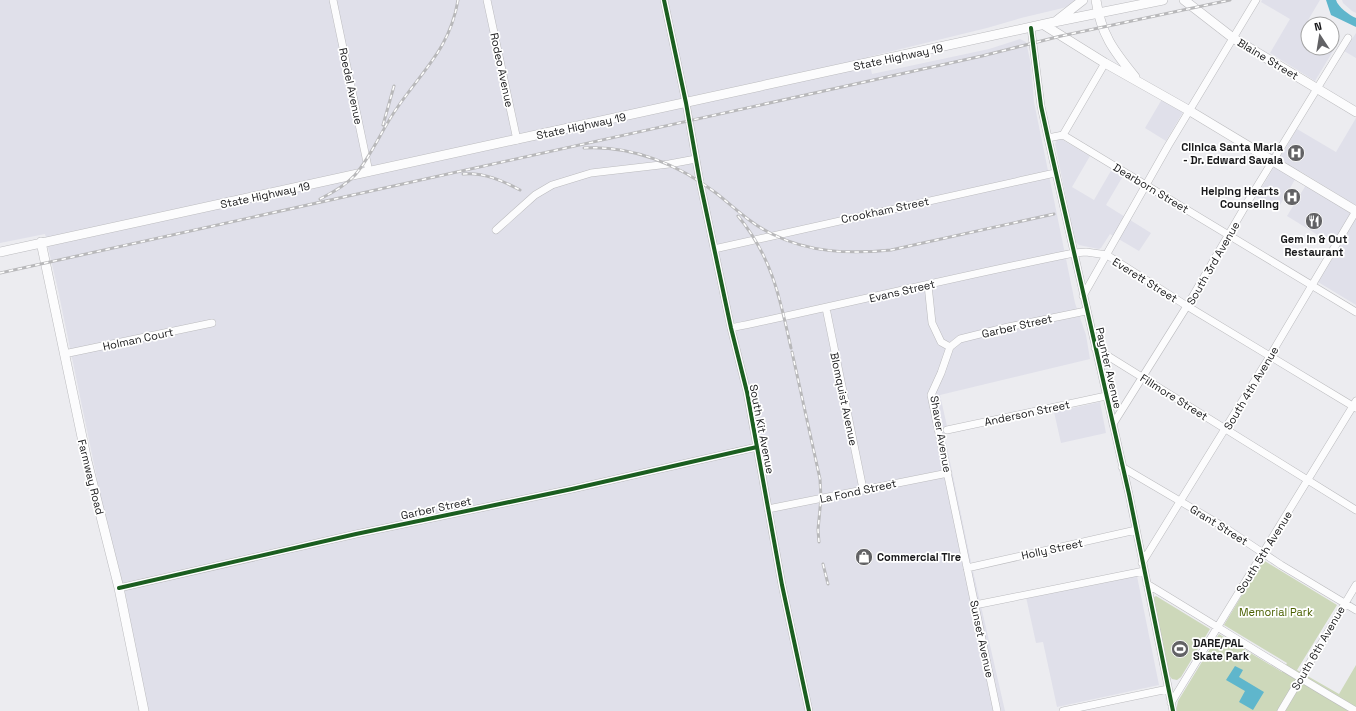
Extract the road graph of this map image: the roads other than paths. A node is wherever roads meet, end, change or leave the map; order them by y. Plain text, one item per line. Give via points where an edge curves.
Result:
1 (333, 0) edge
2 (487, 0) edge
3 (664, 0) edge
4 (1083, 0) edge
5 (1096, 0) edge
6 (1162, 0) edge
7 (1184, 0) edge
8 (1256, 0) edge
9 (1098, 13) junction
10 (1054, 22) junction
11 (1044, 25) junction
12 (1031, 28) junction
13 (1234, 38) junction
14 (1348, 38) dead end
15 (1105, 63) junction
16 (1138, 81) junction
17 (1317, 88) junction
18 (686, 103) junction
19 (1190, 111) junction
20 (1356, 112) edge
21 (1063, 135) junction
22 (1048, 138) junction
23 (517, 140) junction
24 (696, 159) junction
25 (1274, 161) junction
26 (368, 172) junction
27 (1055, 173) junction
28 (1145, 185) junction
29 (1356, 211) edge
30 (496, 230) dead end
31 (1229, 235) junction
32 (41, 242) junction
33 (714, 249) junction
34 (0, 252) edge
35 (1074, 253) junction
36 (1107, 255) junction
37 (928, 285) junction
38 (1311, 285) junction
39 (1083, 296) junction
40 (1187, 306) junction
41 (826, 308) junction
42 (1086, 311) junction
43 (1356, 312) edge
44 (212, 323) dead end
45 (731, 328) junction
46 (950, 347) junction
47 (1095, 348) junction
48 (64, 354) junction
49 (1270, 356) junction
50 (1142, 378) junction
51 (1106, 396) junction
52 (1355, 405) edge
53 (1112, 424) junction
54 (1226, 429) junction
55 (947, 430) dead end
56 (757, 447) junction
57 (1122, 467) junction
58 (948, 472) junction
59 (1308, 481) junction
60 (863, 489) junction
61 (1181, 502) junction
62 (768, 509) junction
63 (1356, 510) edge
64 (1136, 530) junction
65 (1264, 553) junction
66 (1142, 563) junction
67 (967, 568) junction
68 (1144, 571) junction
69 (1147, 584) junction
70 (1356, 585) edge
71 (119, 588) junction
72 (1345, 603) junction
73 (975, 605) junction
74 (1356, 610) edge
75 (1218, 626) junction
76 (1300, 679) junction
77 (1168, 689) junction
78 (1171, 703) junction
79 (144, 711) edge
80 (809, 711) edge
81 (997, 711) edge
82 (1063, 711) edge
83 (1173, 711) edge
84 (1281, 711) edge
85 (1356, 711) edge

1 - 26 street, Roedel Avenue
2 - 23 street, Rodeo Avenue
3 - 18 street, South Kit Avenue
4 - 10 main road
5 - 9 main road
6 - 9 main road, State Highway 19
7 - 13 main road, Blaine Street
8 - 13 street
9 - 10 main road, State Highway 19
9 - 16 main road via 1111,46
10 - 11 main road, State Highway 19
11 - 12 main road, State Highway 19
11 - 15 main road
12 - 18 main road, State Highway 19
12 - 22 street, Paynter Avenue via 1041,106
13 - 17 main road, Blaine Street
13 - 19 street
14 - 17 street, South 3rd Avenue
15 - 16 main road
15 - 21 street
16 - 19 main road
17 - 20 main road, Blaine Street
17 - 25 street, South 3rd Avenue
18 - 23 main road, State Highway 19
18 - 24 street, South Kit Avenue
19 - 25 main road
19 - 28 street
21 - 22 street
21 - 28 street, Dearborn Street
22 - 27 street, Paynter Avenue
23 - 26 main road, State Highway 19
24 - 30 street via 591,173 552,185 534,195
24 - 33 street, South Kit Avenue
25 - 29 main road
25 - 31 street, South 3rd Avenue
26 - 32 main road, State Highway 19
27 - 33 street, Crookham Street
27 - 35 street, Paynter Avenue
28 - 31 street, Dearborn Street
28 - 36 street
29 - 38 street, South 4th Avenue
31 - 38 street, Dearborn Street
31 - 40 street, South 3rd Avenue
32 - 34 main road, State Highway 19
32 - 48 main road, Farmway Road
33 - 45 street, South Kit Avenue
35 - 36 street, Everett Street
35 - 37 street, Evans Street
35 - 39 street, Paynter Avenue
36 - 39 street
36 - 40 street, Everett Street
37 - 41 street, Evans Street
37 - 46 street via 932,323 941,342
38 - 43 street, Dearborn Street
38 - 49 street, South 4th Avenue
39 - 42 street, Paynter Avenue
40 - 49 street, Everett Street
40 - 50 street, South 3rd Avenue
41 - 45 street, Evans Street
41 - 60 street, Blomquist Avenue
42 - 46 street, Garber Street via 960,339
42 - 47 street, Paynter Avenue
44 - 48 street, Holman Court
45 - 56 street, South Kit Avenue
46 - 58 street, Shaver Avenue via 931,394
47 - 50 street, Fillmore Street
47 - 51 street, Paynter Avenue
48 - 71 main road, Farmway Road via 87,461
49 - 52 street, Everett Street
49 - 54 street, South 4th Avenue
50 - 53 street, South 3rd Avenue
50 - 54 street, Fillmore Street
51 - 53 street, Paynter Avenue
51 - 55 street, Anderson Street
52 - 59 street, South 5th Avenue
53 - 57 street, Paynter Avenue
54 - 59 street, Fillmore Street
54 - 61 street, South 4th Avenue
56 - 62 street, South Kit Avenue
56 - 71 street, Garber Street
57 - 61 street, Grant Street
57 - 64 street, Paynter Avenue
58 - 60 street, La Fond Street
58 - 67 street, Shaver Avenue
59 - 63 street, Fillmore Street
59 - 65 street, South 5th Avenue
60 - 62 street, La Fond Street
61 - 65 street, Grant Street
61 - 66 street, South 4th Avenue
62 - 80 street, South Kit Avenue
64 - 66 street, Paynter Avenue
64 - 67 street, Holly Street
65 - 72 street, Grant Street
65 - 75 street, South 5th Avenue
66 - 68 street, Paynter Avenue
67 - 73 street, Sunset Avenue
68 - 69 street, Paynter Avenue
68 - 73 street
69 - 75 street
69 - 77 street, Paynter Avenue
70 - 72 street, South 6th Avenue
71 - 79 main road, Farmway Road
72 - 74 street, Grant Street
72 - 76 street, South 6th Avenue
73 - 81 street, Sunset Avenue
75 - 76 street
75 - 78 street, South 5th Avenue
76 - 84 street, South 6th Avenue
76 - 85 street
77 - 78 street, Paynter Avenue
77 - 82 street
78 - 83 street, Paynter Avenue

